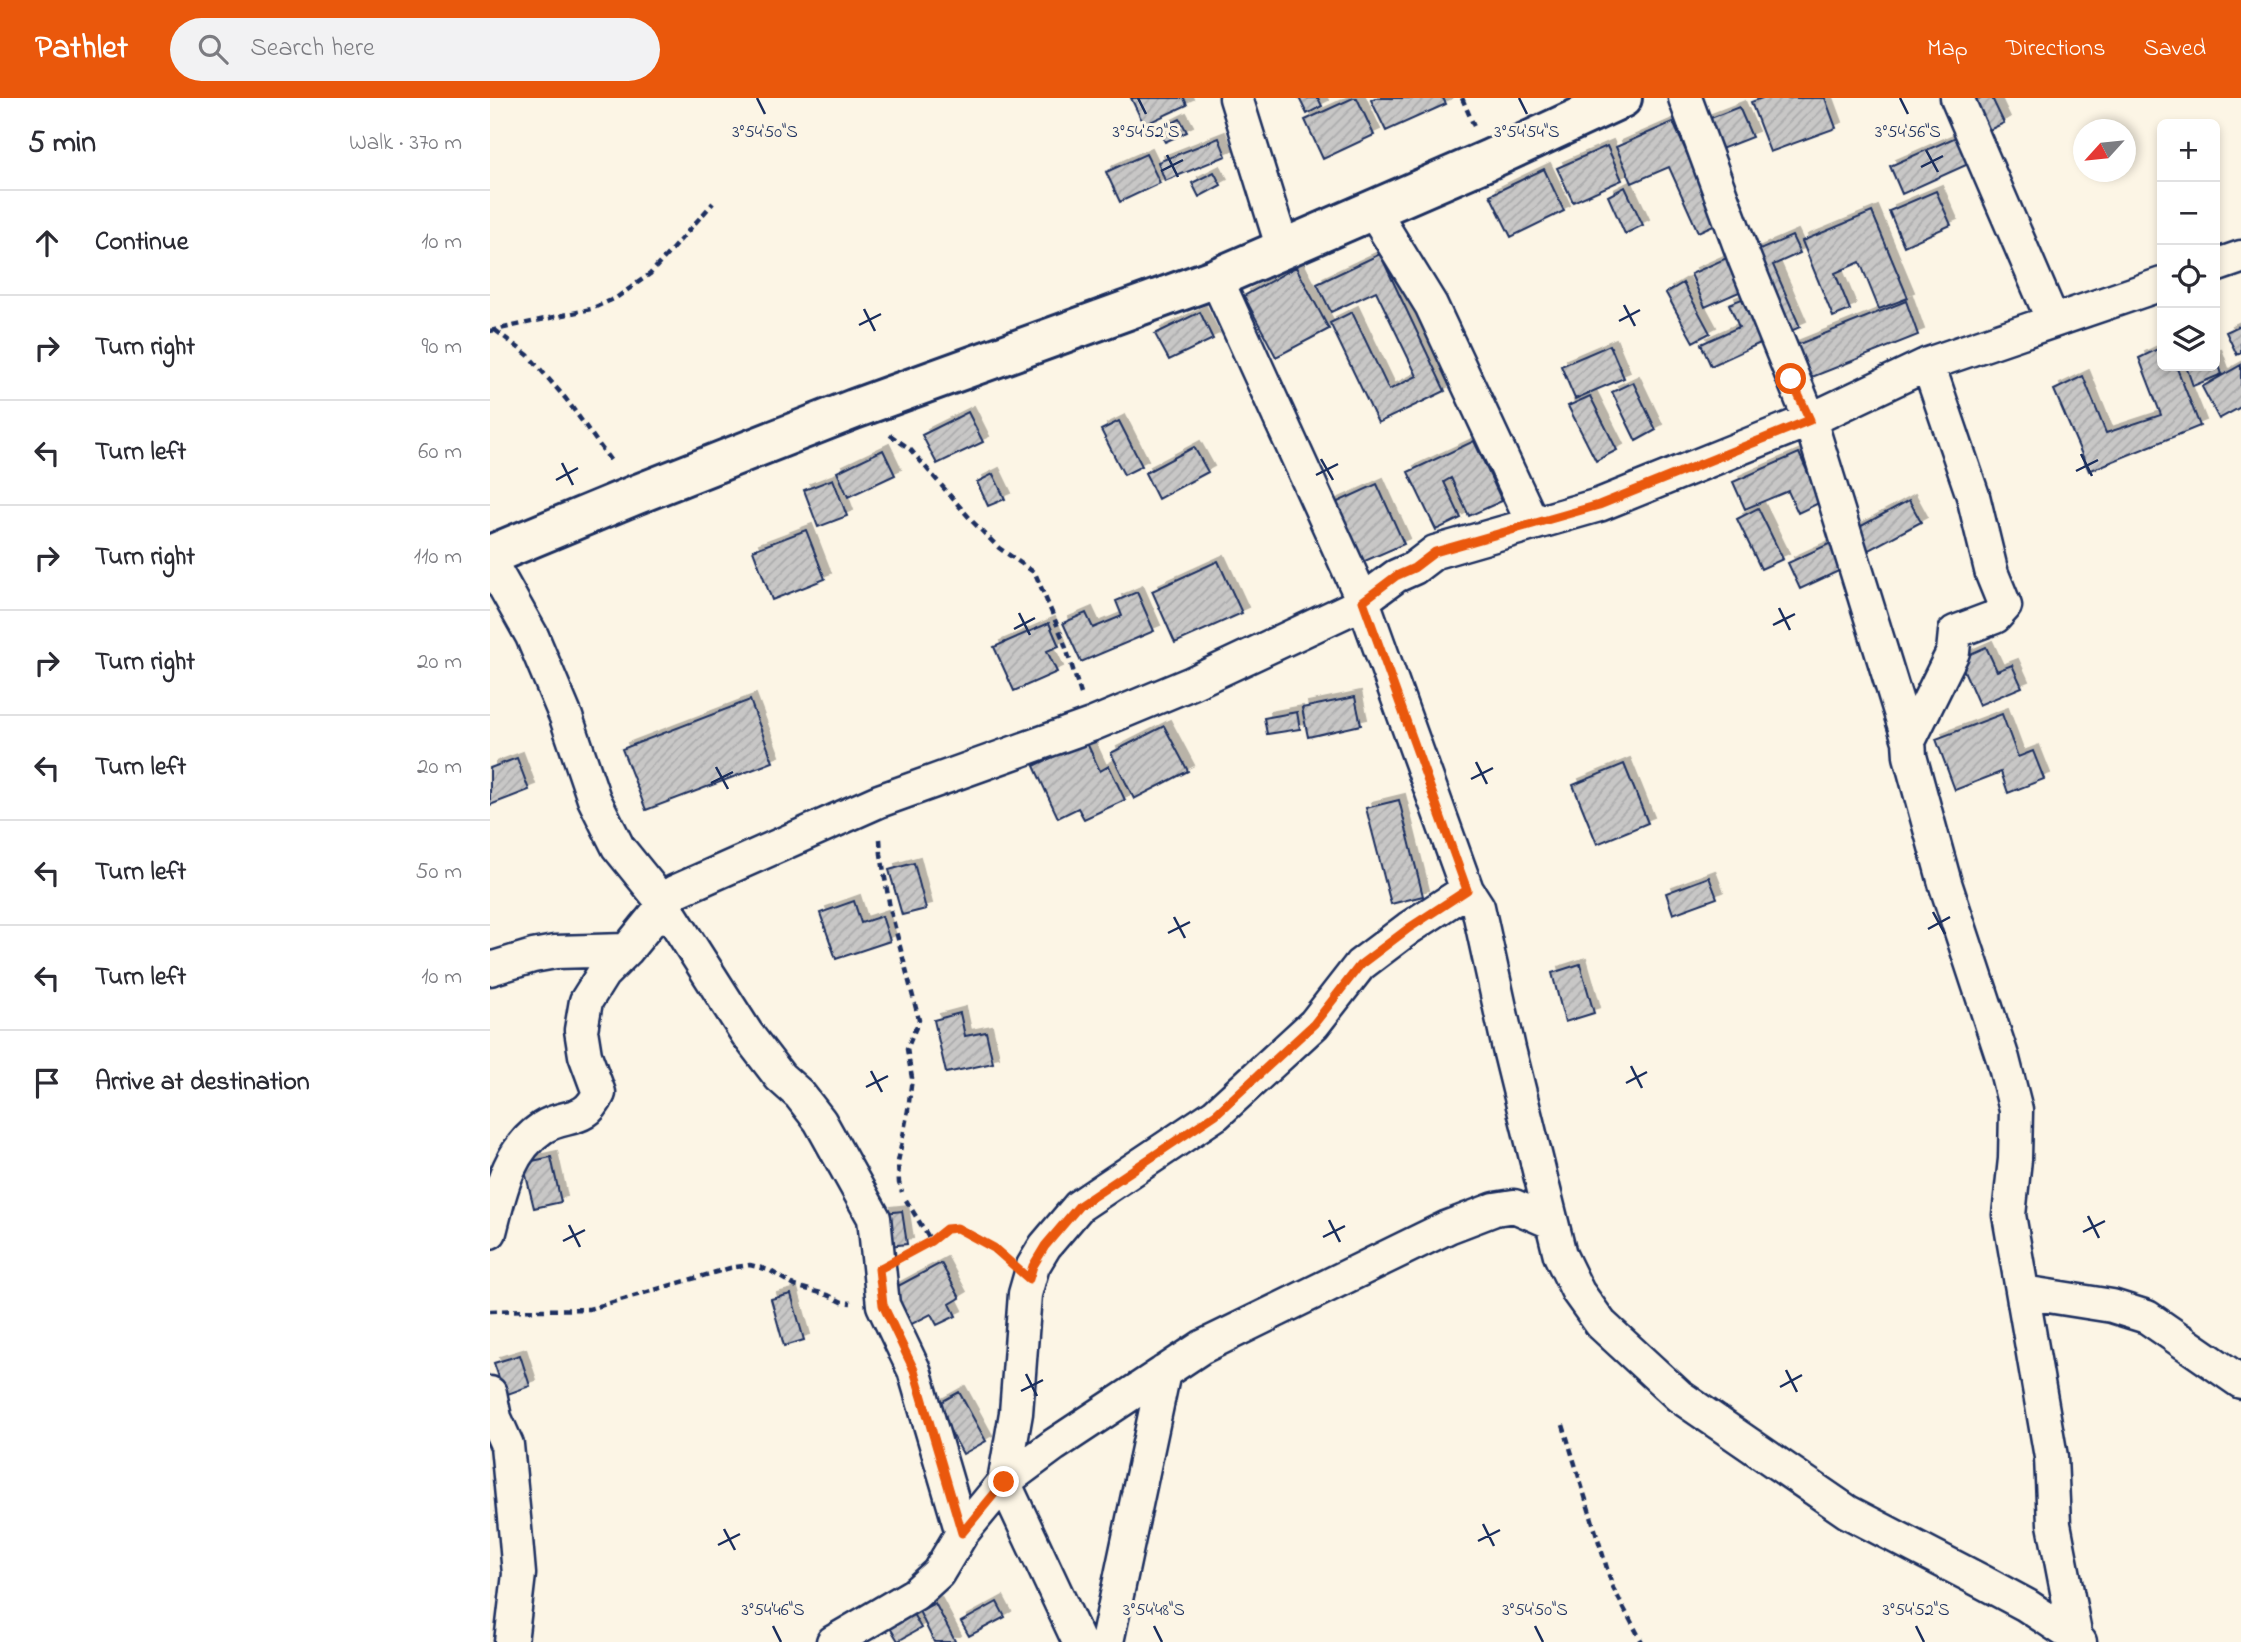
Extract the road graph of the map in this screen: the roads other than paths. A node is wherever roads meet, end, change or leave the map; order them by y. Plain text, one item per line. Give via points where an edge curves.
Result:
1 (1236, 98) edge
2 (1622, 98) edge
3 (1685, 98) edge
4 (1957, 98) edge
5 (1372, 209) junction
6 (1283, 249) junction
7 (2241, 257) edge
8 (2220, 264) edge
9 (1216, 278) junction
10 (2157, 286) edge
11 (2053, 321) junction
12 (1928, 364) junction
13 (1810, 420) junction
14 (1534, 524) junction
15 (490, 555) edge
16 (490, 561) edge
17 (1363, 601) junction
18 (1909, 741) junction
19 (1467, 890) junction
20 (664, 904) junction
21 (627, 950) junction
22 (490, 969) edge
23 (1551, 1222) junction
24 (490, 1232) edge
25 (2023, 1292) junction
26 (1164, 1372) junction
27 (2241, 1382) edge
28 (490, 1393) edge
29 (1004, 1482) junction
30 (962, 1533) junction
31 (2078, 1640) edge
32 (511, 1642) edge
33 (833, 1642) edge
34 (1079, 1642) edge
35 (1107, 1642) edge

1 - 6 street
2 - 5 main road
3 - 13 street
4 - 11 street
5 - 6 main road
5 - 14 street via 1431,305
6 - 9 main road
7 - 8 street
9 - 15 main road via 854,409
9 - 17 street
10 - 11 street
11 - 12 street
12 - 13 street
12 - 18 street via 2005,606 1995,617 1955,632 1953,652
13 - 14 street via 1599,505
13 - 18 street
14 - 17 street via 1435,552
16 - 20 street via 532,636 618,847
17 - 19 street
17 - 20 street via 1192,683 1091,725 879,801 674,892
18 - 25 street via 1945,883 2016,1110 2009,1214
19 - 23 street via 1478,907
19 - 29 street via 1360,965 1314,1024 1216,1114 1079,1206 1045,1246 1025,1294 1016,1413
20 - 21 street
20 - 30 street via 747,1034 820,1121 874,1219 883,1305 914,1370
21 - 22 street via 555,952
21 - 24 street via 603,974 586,1001 580,1030 599,1093 594,1105 579,1116 543,1126 521,1147 504,1178
23 - 26 street via 1514,1206 1474,1216 1202,1346
23 - 31 street via 1578,1292 1601,1324 1679,1396 1849,1513 2005,1593
25 - 27 street via 2112,1306 2147,1317
25 - 31 street via 2052,1457 2054,1524
26 - 29 street
26 - 35 street
28 - 32 street via 507,1445 519,1574
29 - 30 street
29 - 34 street
30 - 33 street via 938,1573 915,1594

